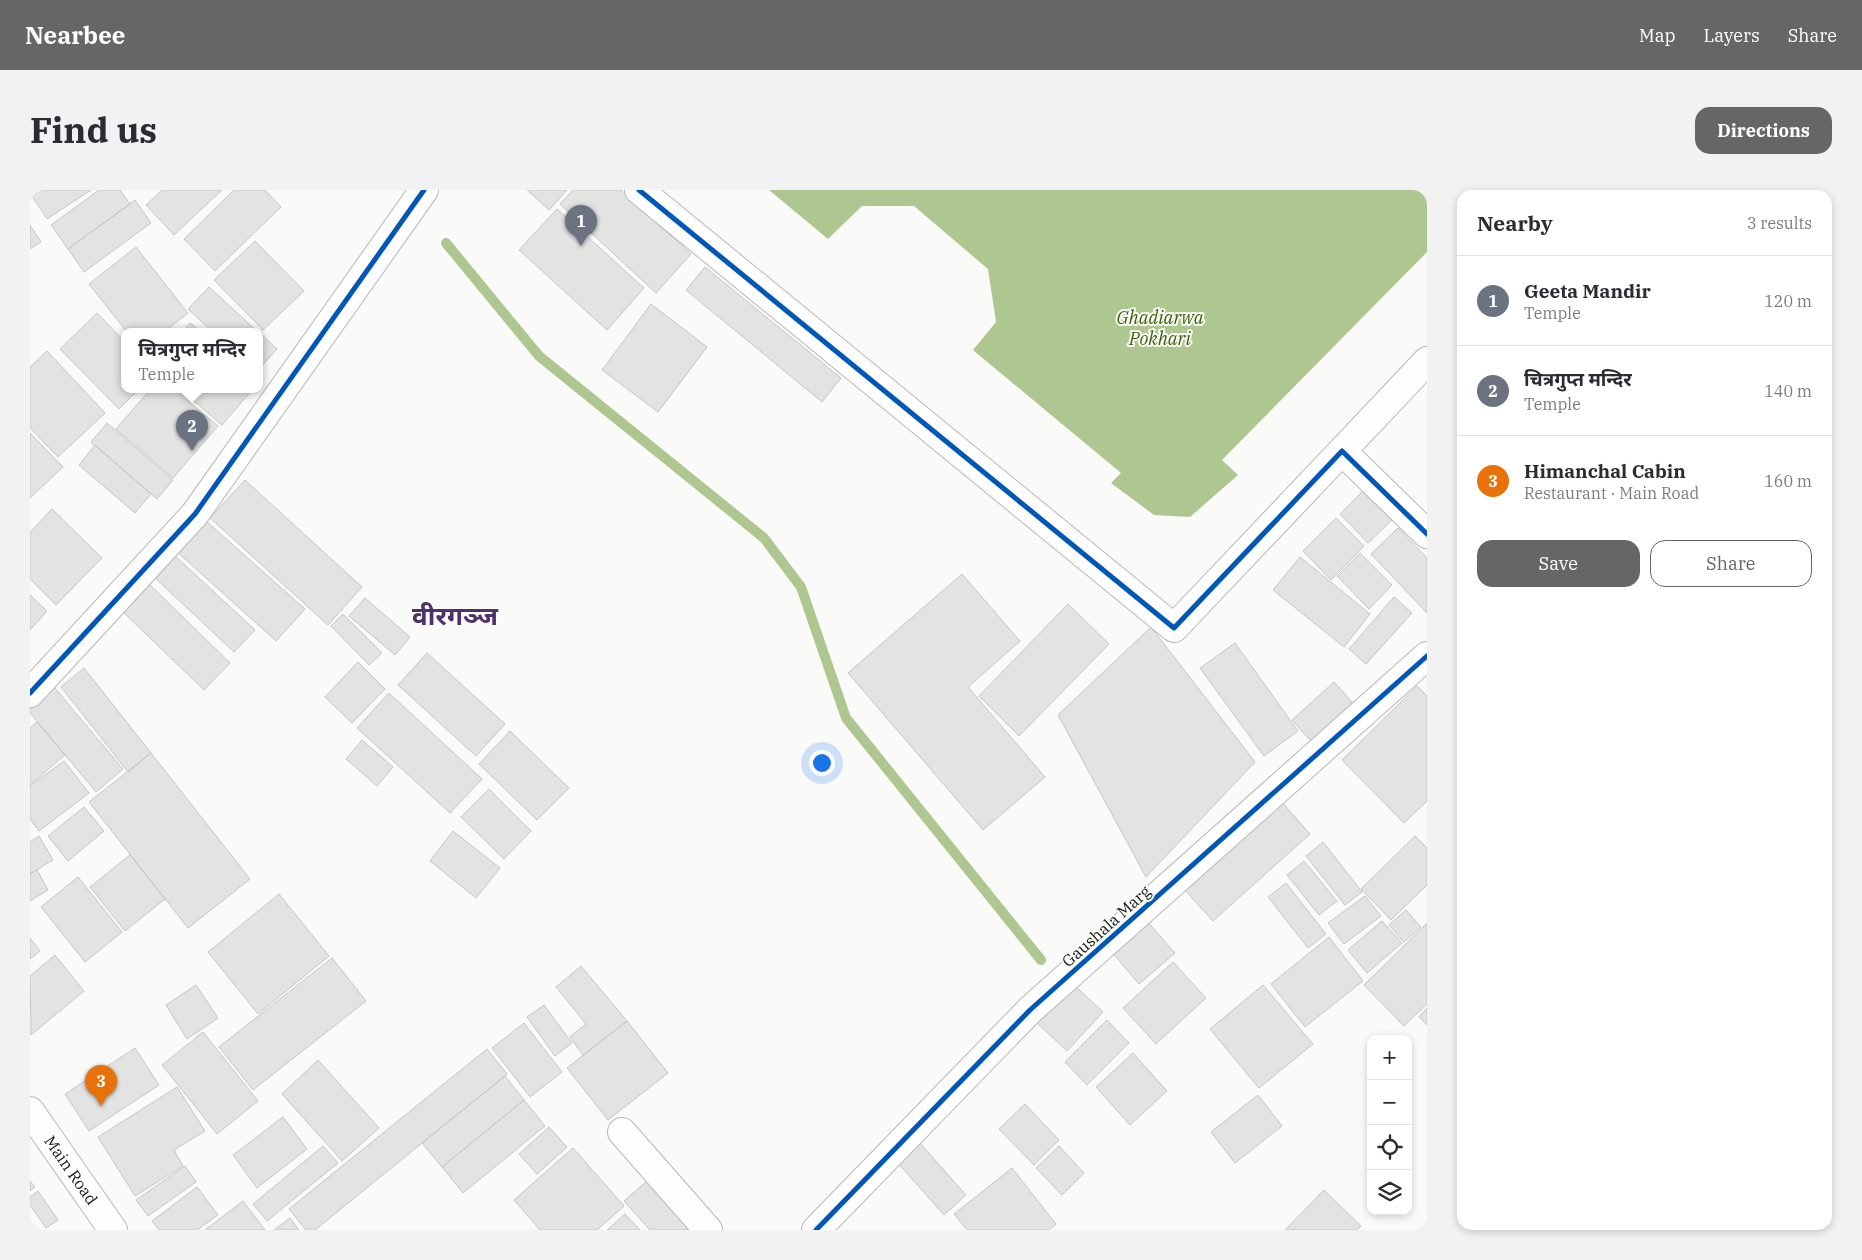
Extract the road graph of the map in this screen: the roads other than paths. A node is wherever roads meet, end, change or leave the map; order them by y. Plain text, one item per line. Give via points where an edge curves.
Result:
1 (424, 190) edge
2 (639, 190) edge
3 (1427, 361) edge
4 (1342, 451) junction
5 (1427, 534) edge
6 (1427, 656) edge
7 (30, 693) edge
8 (30, 1110) edge
9 (622, 1132) dead end
10 (113, 1230) edge
11 (708, 1230) edge
12 (816, 1230) edge

1 - 7 street via 195,514
2 - 4 street via 1174,628
3 - 4 street
4 - 5 street
6 - 12 street, Gaushala Marg via 1030,1010
8 - 10 street, Main Road
9 - 11 street

